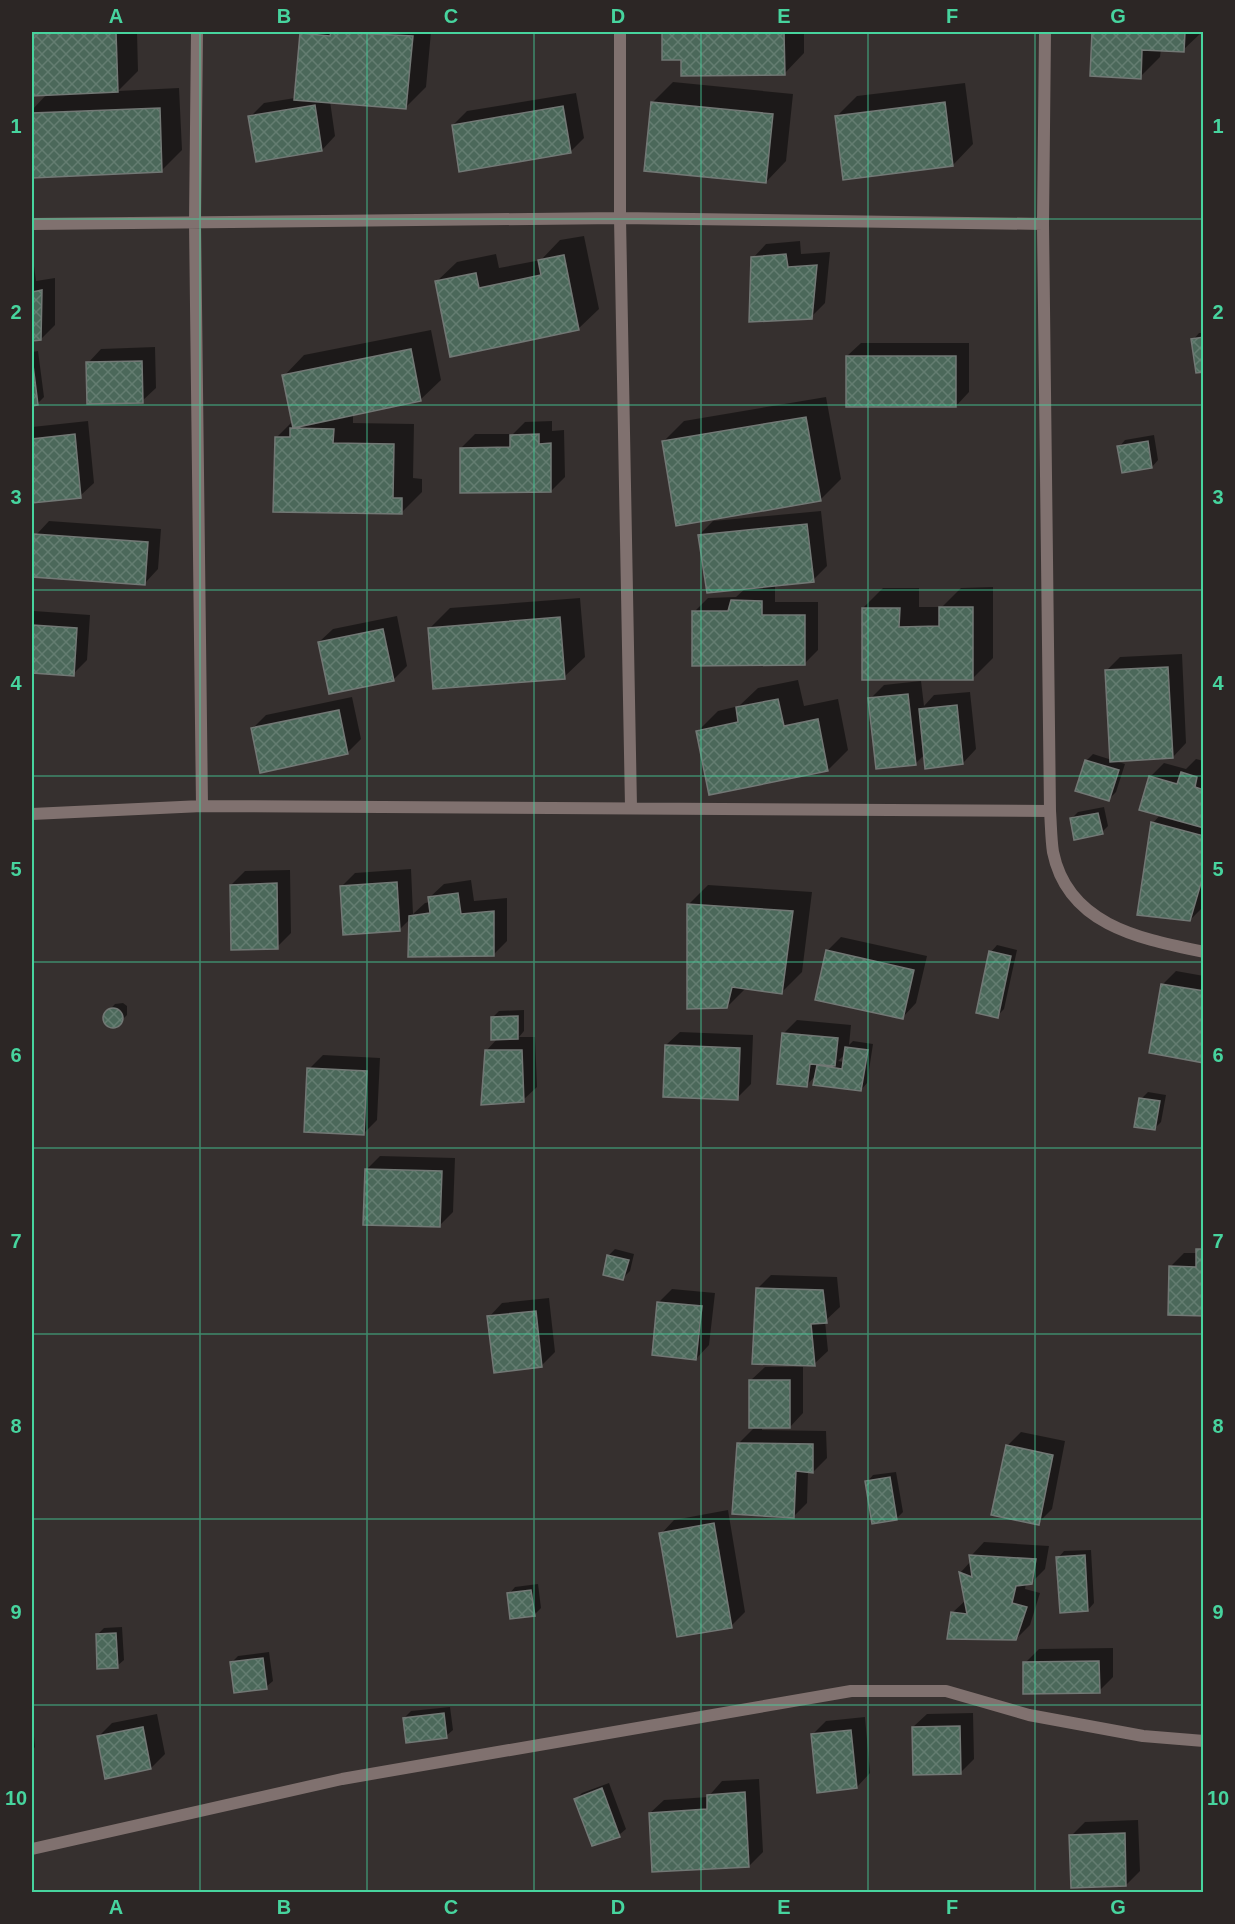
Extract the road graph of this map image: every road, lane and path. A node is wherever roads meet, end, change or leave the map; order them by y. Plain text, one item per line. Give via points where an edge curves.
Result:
1 (197, 32) edge
2 (620, 32) edge
3 (1045, 32) edge
4 (620, 218) junction
5 (195, 222) junction
6 (32, 224) edge
7 (1043, 224) junction
8 (202, 806) junction
9 (631, 807) junction
10 (1050, 811) junction
11 (32, 814) edge
12 (1203, 952) edge
13 (1203, 1741) edge
14 (32, 1849) edge

1 - 5 street
2 - 4 street
3 - 7 street
4 - 5 street
4 - 7 street
4 - 9 street
5 - 6 street
5 - 8 street
7 - 10 street
8 - 9 street
8 - 11 street
9 - 10 street
10 - 12 street via 1054,853 1067,889 1100,920 1141,939
13 - 14 street via 1143,1736 1029,1714 946,1691 851,1691 342,1779

